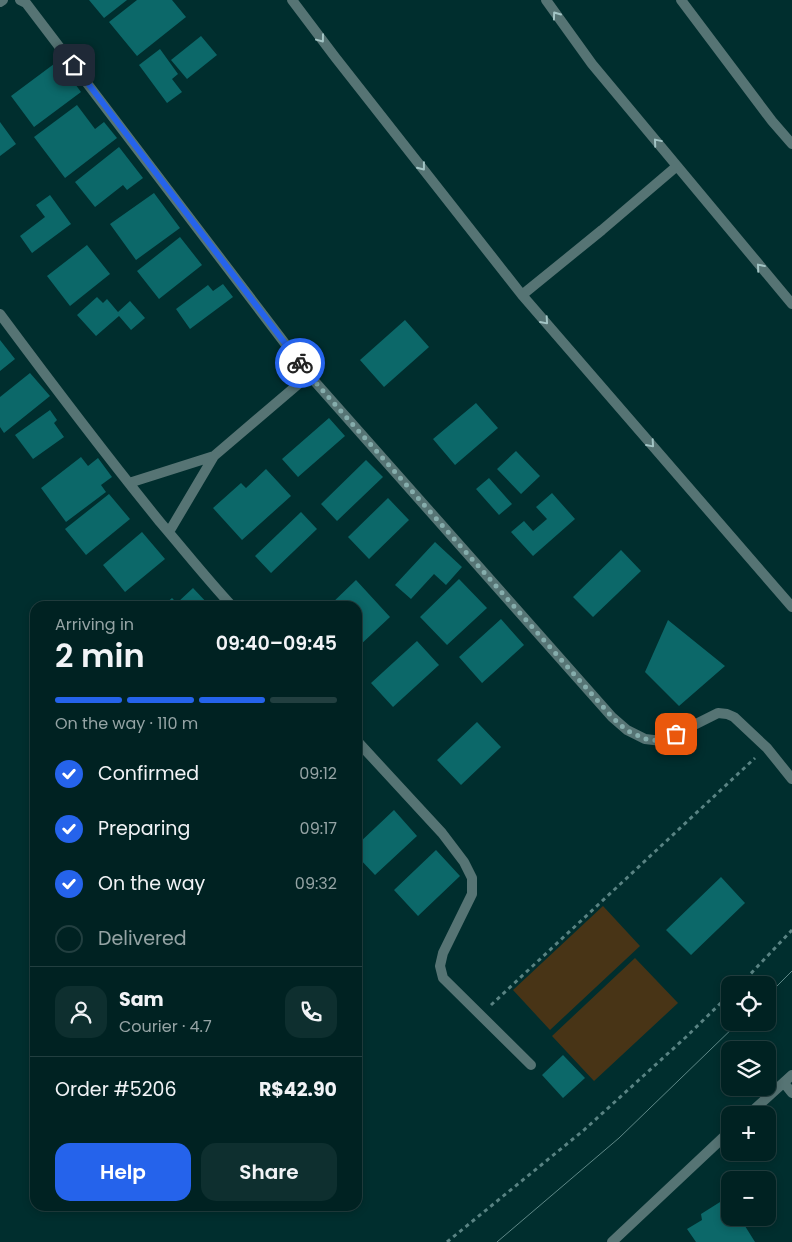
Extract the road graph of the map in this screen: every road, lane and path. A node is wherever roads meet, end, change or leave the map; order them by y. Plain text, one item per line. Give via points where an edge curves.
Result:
1 (20, 0) edge
2 (292, 0) edge
3 (546, 0) edge
4 (681, 0) edge
5 (792, 144) edge
6 (677, 166) junction
7 (522, 295) junction
8 (792, 304) edge
9 (0, 314) edge
10 (309, 375) junction
11 (214, 456) junction
12 (129, 483) junction
13 (169, 532) junction
14 (227, 601) edge
15 (792, 607) edge
16 (362, 746) edge
17 (767, 748) junction
18 (792, 778) edge
19 (792, 930) edge
20 (749, 976) edge
21 (721, 1003) edge
22 (480, 1015) junction
23 (531, 1065) dead end
24 (792, 1075) edge
25 (784, 1083) junction
26 (792, 1093) edge
27 (758, 1106) edge
28 (721, 1139) edge
29 (447, 1242) edge
30 (612, 1242) edge

1 - 10 street via 26,3
2 -> 7 street
6 -> 3 street via 592,64
4 - 5 street
6 - 7 street
8 -> 6 street
7 -> 15 street
9 - 12 street
10 - 11 street
10 - 17 street via 626,730 645,739 662,741 718,713 727,714
11 - 12 street
11 - 13 street
12 - 13 street
13 - 14 street
16 - 22 street via 442,833 472,878 472,894 440,966 443,978
17 - 18 street
17 - 22 path
19 - 20 path
21 - 29 path via 584,1130
22 - 23 street
24 - 25 street
25 - 26 street
25 - 27 street
28 - 30 street

